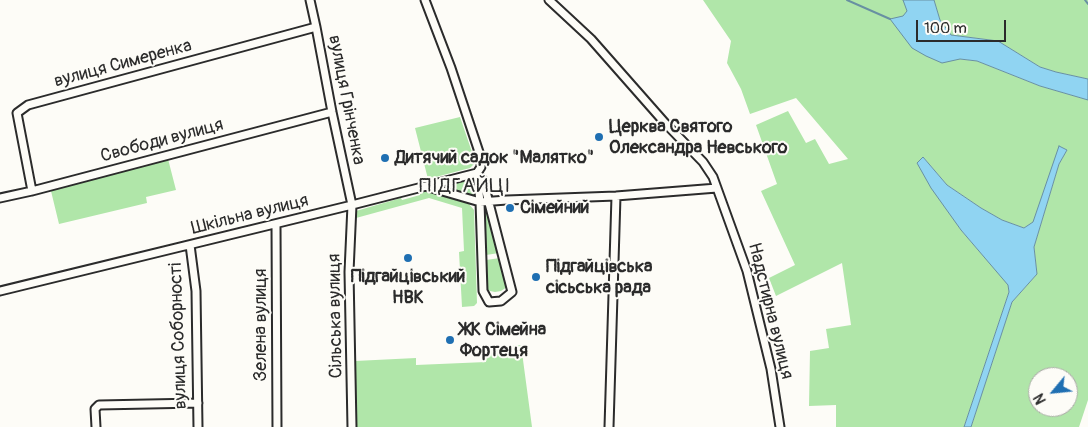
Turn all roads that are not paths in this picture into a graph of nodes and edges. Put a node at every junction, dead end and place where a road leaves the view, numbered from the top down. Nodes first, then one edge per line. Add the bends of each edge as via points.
1 (310, 0) edge
2 (425, 0) edge
3 (549, 0) edge
4 (316, 27) junction
5 (332, 112) junction
6 (477, 173) junction
7 (425, 186) junction
8 (717, 188) junction
9 (32, 191) junction
10 (616, 196) junction
11 (0, 198) edge
12 (489, 201) junction
13 (480, 202) junction
14 (352, 205) junction
15 (276, 224) junction
16 (190, 244) junction
17 (0, 291) edge
18 (198, 404) junction
19 (96, 427) edge
20 (198, 427) edge
21 (277, 427) edge
22 (352, 427) edge
23 (609, 427) edge
24 (780, 427) edge

1 - 4 street, вулиця Грінченка
2 - 6 street via 481,158
3 - 8 street, Надстирна вулиця via 592,39 703,162
4 - 5 street, вулиця Грінченка
4 - 9 street, вулиця Симеренка via 28,105 17,113
5 - 9 street, Свободи вулиця
5 - 14 street, вулиця Грінченка
6 - 7 street, Шкільна вулиця
6 - 12 street via 483,180
6 - 13 street
7 - 13 street
7 - 14 street, Шкільна вулиця
8 - 10 street
8 - 24 street, Надстирна вулиця via 747,271 771,369
9 - 11 street, Свободи вулиця
10 - 12 street
10 - 23 street
12 - 13 street
12 - 13 street via 512,292 501,301 489,302 483,291
14 - 15 street, Шкільна вулиця
14 - 22 street, Сільська вулиця via 349,272
15 - 16 street, Шкільна вулиця
15 - 21 street, Зелена вулиця
16 - 17 street, Шкільна вулиця
16 - 18 street, вулиця Соборності via 196,291
18 - 19 street via 99,405 95,409
18 - 20 street, вулиця Соборності

